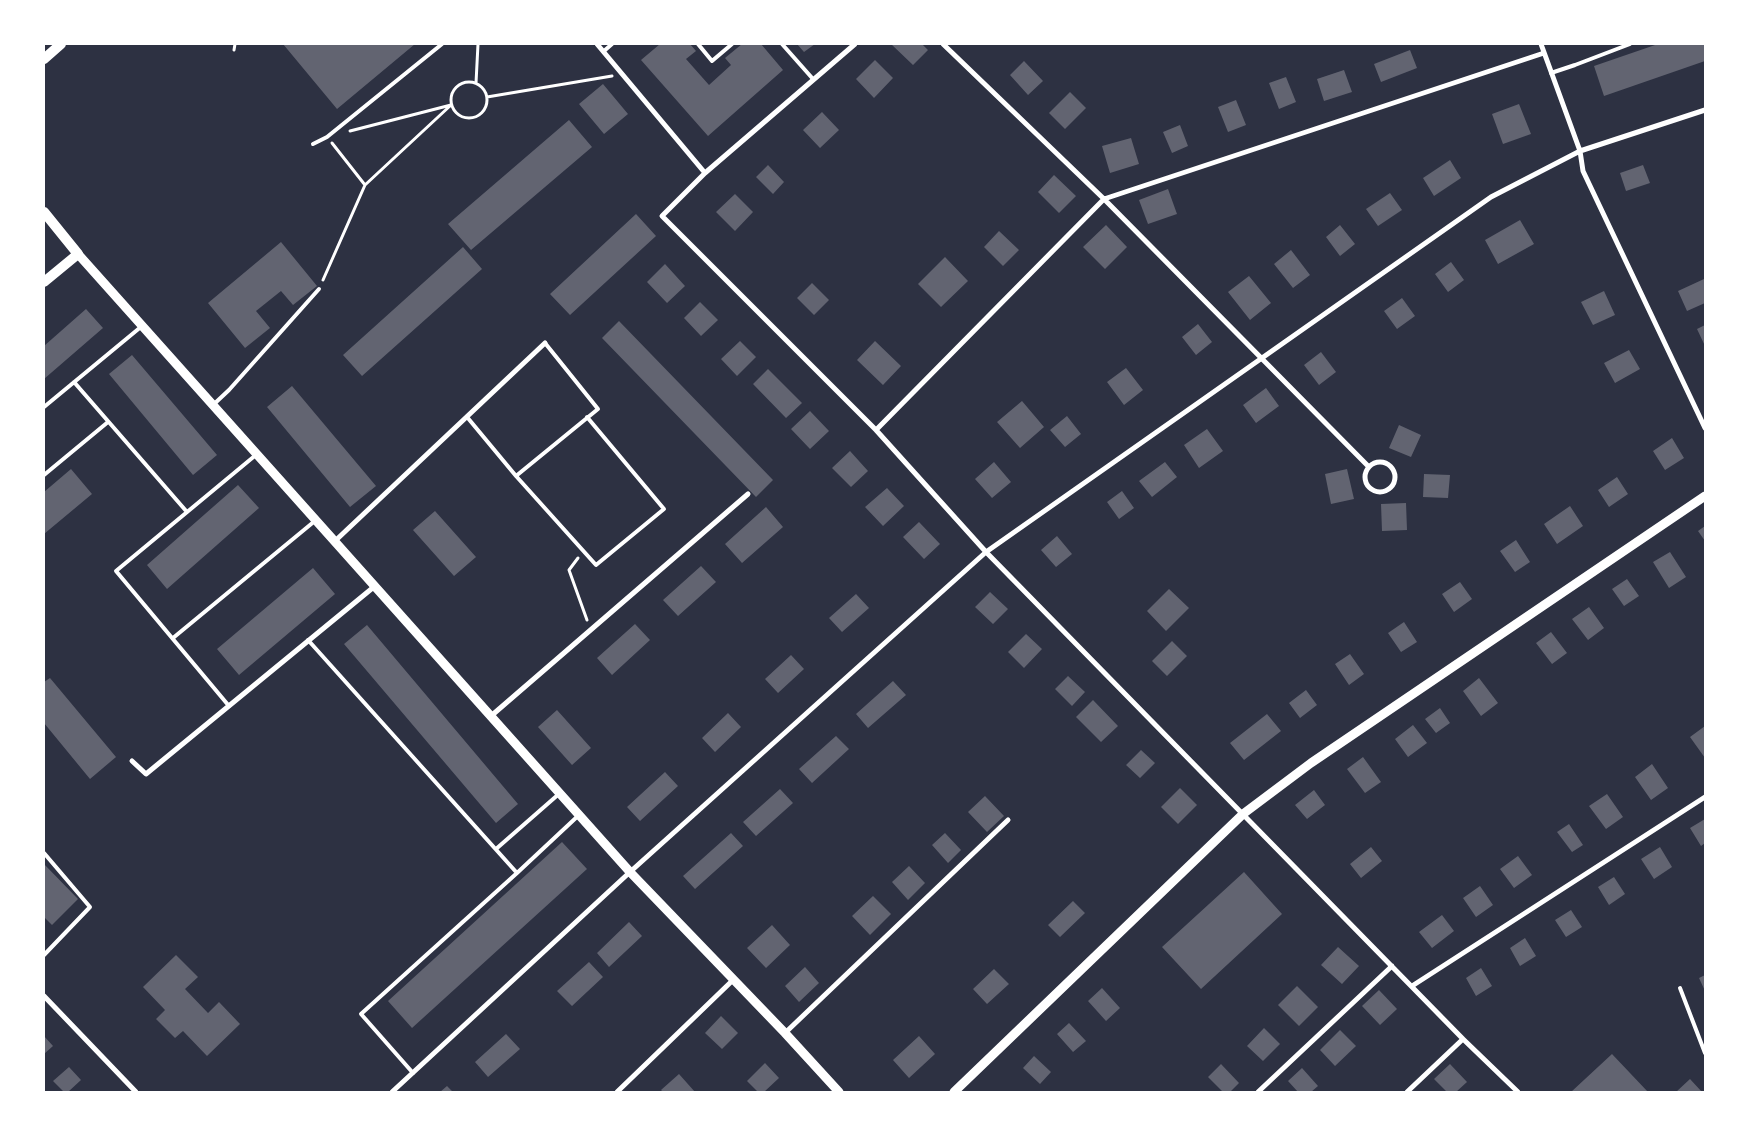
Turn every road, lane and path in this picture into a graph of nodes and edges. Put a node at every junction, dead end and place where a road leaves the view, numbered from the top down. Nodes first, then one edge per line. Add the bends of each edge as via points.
1 (62, 44) edge
2 (235, 44) edge
3 (442, 44) edge
4 (478, 44) edge
5 (597, 44) edge
6 (612, 44) edge
7 (698, 44) edge
8 (732, 44) edge
9 (782, 44) edge
10 (855, 44) edge
11 (943, 44) edge
12 (1540, 44) edge
13 (1630, 44) edge
14 (234, 50) dead end
15 (604, 51) junction
16 (1544, 53) junction
17 (44, 59) edge
18 (1551, 72) junction
19 (624, 74) junction
20 (813, 80) junction
21 (476, 83) junction
22 (487, 97) junction
23 (451, 105) junction
24 (1705, 110) edge
25 (327, 137) junction
26 (314, 144) dead end
27 (1580, 151) junction
28 (705, 172) junction
29 (364, 185) junction
30 (1104, 199) junction
31 (44, 212) edge
32 (78, 254) junction
33 (44, 282) edge
34 (319, 289) joint
35 (143, 326) junction
36 (544, 343) joint
37 (1261, 358) junction
38 (74, 382) junction
39 (213, 405) junction
40 (44, 407) edge
41 (467, 417) junction
42 (588, 417) junction
43 (108, 422) junction
44 (1705, 428) edge
45 (876, 430) junction
46 (256, 454) junction
47 (1369, 467) junction
48 (44, 475) edge
49 (516, 476) junction
50 (748, 494) dead end
51 (1705, 496) edge
52 (187, 512) junction
53 (316, 520) junction
54 (335, 542) junction
55 (583, 552) junction
56 (986, 552) junction
57 (375, 586) junction
58 (591, 630) junction
59 (173, 638) junction
60 (308, 640) junction
61 (229, 706) junction
62 (491, 716) junction
63 (132, 761) dead end
64 (560, 793) junction
65 (1705, 797) edge
66 (1243, 814) junction
67 (579, 815) junction
68 (1008, 820) dead end
69 (496, 850) junction
70 (44, 854) edge
71 (630, 872) junction
72 (517, 873) junction
73 (44, 955) edge
74 (1392, 966) junction
75 (733, 980) junction
76 (1412, 986) junction
77 (1680, 988) dead end
78 (44, 996) edge
79 (785, 1033) junction
80 (1463, 1039) junction
81 (1705, 1053) edge
82 (414, 1073) junction
83 (136, 1092) edge
84 (392, 1092) edge
85 (616, 1092) edge
86 (839, 1092) edge
87 (954, 1092) edge
88 (1258, 1092) edge
89 (1407, 1092) edge
90 (1518, 1092) edge

1 - 17 main road
2 - 14 path
3 - 25 lane
4 - 21 path
5 - 15 street
6 - 15 lane
7 - 8 lane via 712,60
9 - 20 lane
10 - 20 street
11 - 30 street
12 - 16 street
13 - 18 lane
15 - 19 street
16 - 18 street
16 - 30 street
18 - 27 street
19 - 22 path
19 - 28 street
20 - 28 street
21 - 22 path
21 - 23 path via 465,82 455,88
22 - 23 path via 485,109 476,118 464,118
23 - 25 path
23 - 29 path
24 - 27 street
25 - 26 lane
25 - 29 path
27 - 37 street via 1491,197
27 - 44 street via 1583,171
28 - 45 street via 662,216
29 - 34 path
30 - 37 street
30 - 45 street
31 - 32 main road
32 - 33 main road
32 - 35 street
34 - 39 lane
35 - 38 lane
35 - 39 street
36 - 41 street
36 - 42 lane via 598,409
37 - 47 street
37 - 56 street
38 - 40 lane
38 - 43 lane
39 - 46 street
41 - 49 lane
41 - 54 street
42 - 49 lane
42 - 55 lane via 664,509 596,565
43 - 48 lane
43 - 52 lane
45 - 56 street
46 - 52 lane
46 - 53 street
47 - 47 street via 1365,476 1370,488 1379,492 1392,487 1395,477 1392,468 1378,462
49 - 55 lane
50 - 58 street
51 - 66 street via 1311,763
52 - 59 lane via 116,571
53 - 54 street
53 - 59 lane
54 - 57 street
55 - 58 path via 569,570
56 - 66 street
56 - 71 street
57 - 60 street
57 - 62 street
58 - 62 street
59 - 61 lane
60 - 61 street
60 - 69 lane
61 - 63 street via 146,774
62 - 64 street
64 - 67 street
64 - 69 lane
65 - 76 street
66 - 74 street
66 - 87 street
67 - 71 street
67 - 72 lane
68 - 79 street
69 - 72 lane
70 - 73 lane via 90,907
71 - 75 street
71 - 82 street
72 - 82 lane via 361,1014
74 - 76 street
74 - 88 street
75 - 79 street
75 - 85 street
76 - 80 street
77 - 81 lane
78 - 83 street
79 - 86 street
80 - 89 street
80 - 90 street
82 - 84 street

